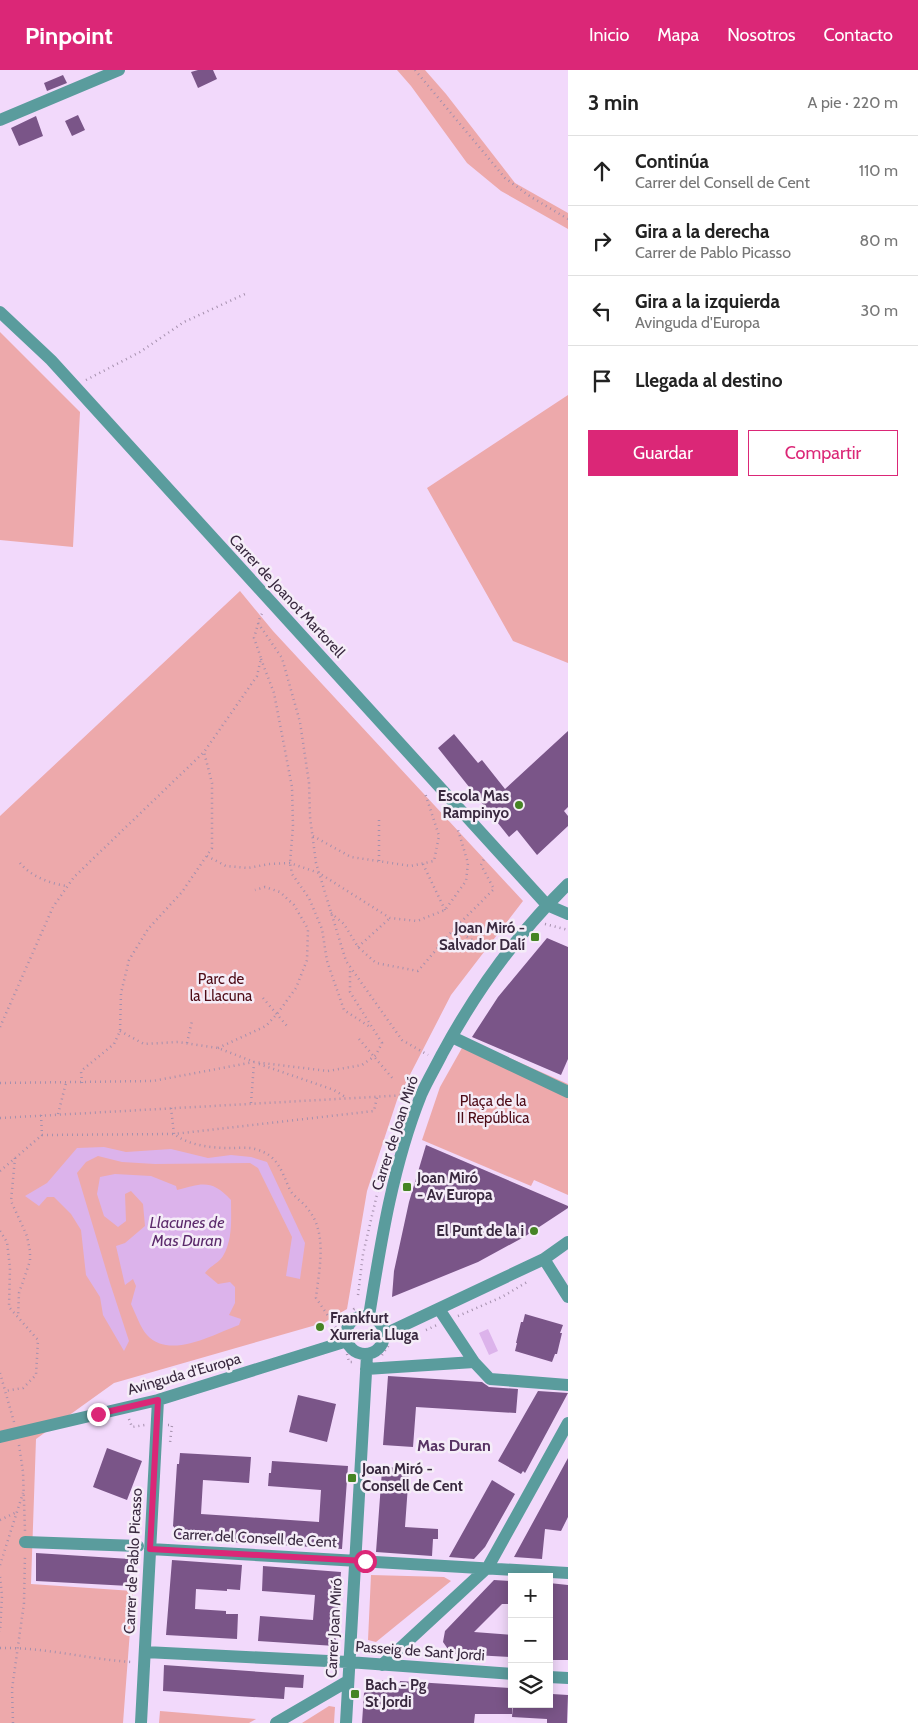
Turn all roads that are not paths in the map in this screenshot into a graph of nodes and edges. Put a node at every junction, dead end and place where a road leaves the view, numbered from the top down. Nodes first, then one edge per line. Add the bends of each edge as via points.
1 (119, 70) edge
2 (0, 120) edge
3 (0, 312) edge
4 (568, 884) edge
5 (547, 905) junction
6 (568, 914) edge
7 (452, 1037) junction
8 (568, 1092) edge
9 (568, 1242) edge
10 (544, 1259) junction
11 (568, 1297) edge
12 (439, 1308) junction
13 (369, 1313) junction
14 (388, 1332) junction
15 (342, 1338) junction
16 (366, 1362) junction
17 (474, 1362) junction
18 (568, 1385) edge
19 (158, 1400) junction
20 (568, 1423) edge
21 (0, 1437) edge
22 (25, 1542) road end
23 (144, 1548) junction
24 (354, 1560) junction
25 (488, 1567) junction
26 (568, 1573) edge
27 (145, 1652) junction
28 (348, 1662) junction
29 (382, 1665) junction
30 (508, 1674) edge
31 (553, 1677) edge
32 (568, 1678) edge
33 (348, 1681) junction
34 (141, 1723) edge
35 (276, 1723) edge
36 (346, 1723) edge

1 - 2 street
3 - 5 street, Carrer de Joanot Martorell via 75,387
4 - 5 street, Carrer de Joan Miró
5 - 6 street
5 - 7 street, Carrer de Joan Miró via 500,964
7 - 8 street
7 - 13 street, Carrer de Joan Miró via 422,1094 405,1143 384,1220
9 - 10 street
10 - 11 street
10 - 12 street
12 - 14 street
12 - 17 street
13 - 14 street
13 - 15 street via 350,1323
14 - 16 street via 381,1347
15 - 16 street
15 - 19 street, Avinguda d'Europa
16 - 17 street
16 - 24 street, Carrer Joan Miró
17 - 18 street via 490,1378
19 - 21 street, Avinguda d'Europa
19 - 23 street, Carrer de Pablo Picasso
20 - 25 street
22 - 23 street, Carrer del Consell de Cent
23 - 24 street, Carrer del Consell de Cent
23 - 27 street, Carrer de Pablo Picasso
24 - 25 street, Carrer del Consell de Cent
24 - 28 street, Carrer Joan Miró
25 - 26 street, Carrer del Consell de Cent
25 - 29 street
27 - 28 street, Passeig de Sant Jordi
27 - 34 street, Carrer de Pablo Picasso
28 - 29 street, Passeig de Sant Jordi
28 - 33 street, Carrer Joan Miró
29 - 30 street, Passeig de Sant Jordi
31 - 32 street
33 - 35 street
33 - 36 street, Carrer Joan Miró

